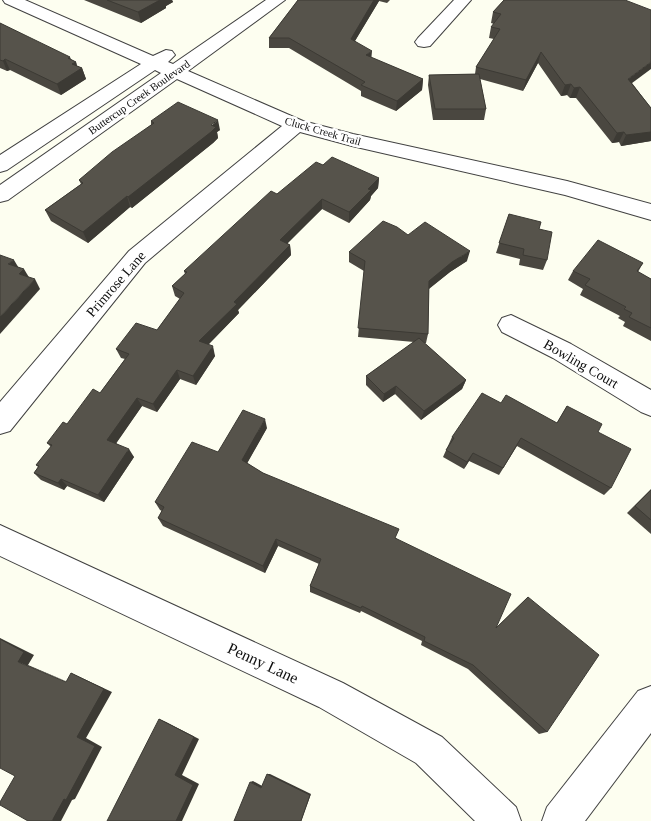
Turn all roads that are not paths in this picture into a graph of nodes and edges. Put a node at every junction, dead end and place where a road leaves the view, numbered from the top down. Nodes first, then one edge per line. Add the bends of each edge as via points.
1 (11, 0) edge
2 (277, 0) edge
3 (463, 0) edge
4 (424, 42) dead end
5 (182, 44) dead end
6 (154, 63) junction
7 (175, 72) junction
8 (296, 125) junction
9 (0, 165) edge
10 (0, 195) edge
11 (651, 212) edge
12 (511, 325) dead end
13 (651, 404) edge
14 (0, 422) edge
15 (0, 540) edge
16 (651, 704) edge
17 (502, 821) edge
18 (561, 821) edge

1 - 6 street, Cluck Creek Trail
2 - 7 street, Buttercup Creek Boulevard
3 - 4 street
5 - 6 street, Buttercup Creek Boulevard
6 - 7 street, Cluck Creek Trail
6 - 9 street, Buttercup Creek Boulevard
7 - 8 street, Cluck Creek Trail
7 - 10 street, Buttercup Creek Boulevard
8 - 11 street, Cluck Creek Trail via 566,188
8 - 14 street, Primrose Lane via 137,257
12 - 13 street, Bowling Court
15 - 17 street, Penny Lane via 331,695 421,745
16 - 18 street

